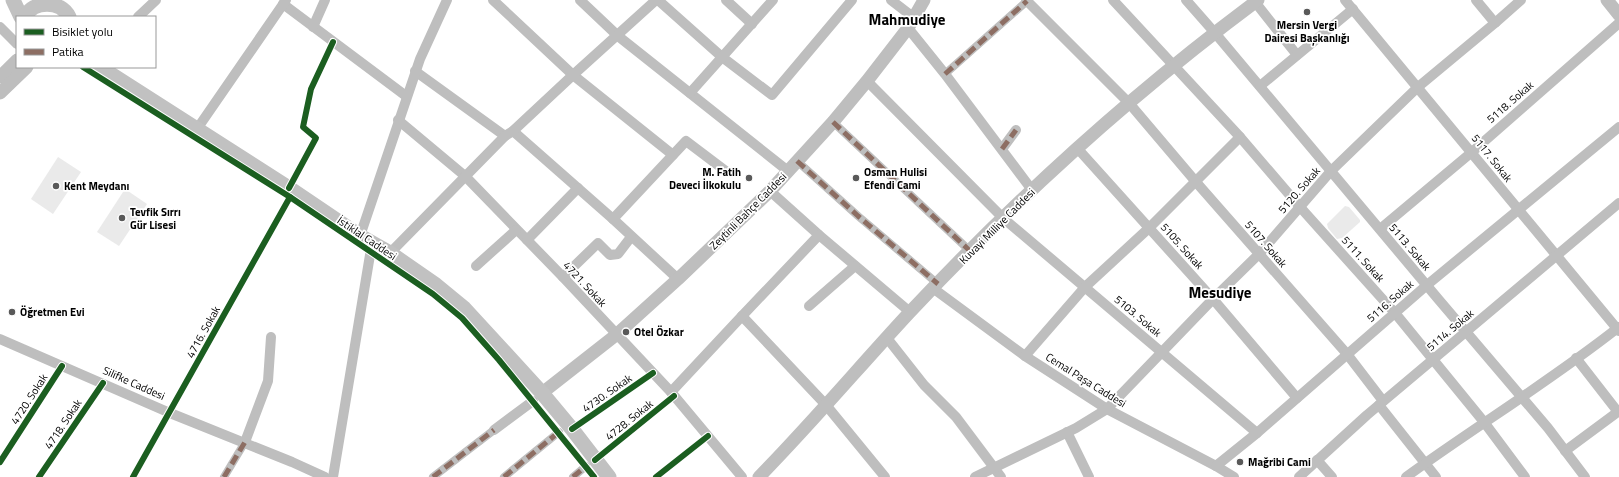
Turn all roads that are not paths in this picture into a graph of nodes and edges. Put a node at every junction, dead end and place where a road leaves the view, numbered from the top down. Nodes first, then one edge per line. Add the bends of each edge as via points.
1 (13, 0) edge
2 (156, 0) edge
3 (325, 0) edge
4 (447, 0) edge
5 (493, 0) edge
6 (580, 0) edge
7 (657, 0) edge
8 (726, 0) edge
9 (773, 0) edge
10 (852, 0) edge
11 (891, 0) edge
12 (924, 0) edge
13 (1027, 0) edge
14 (1113, 0) edge
15 (1186, 0) edge
16 (1345, 0) edge
17 (1476, 0) edge
18 (1521, 0) edge
19 (1607, 0) edge
20 (55, 1) edge
21 (1256, 1) edge
22 (284, 2) edge
23 (1353, 9) junction
24 (1619, 15) edge
25 (21, 16) edge
26 (26, 16) edge
27 (68, 16) edge
28 (139, 16) edge
29 (910, 22) junction
30 (1495, 23) junction
31 (1619, 23) edge
32 (752, 24) junction
33 (0, 27) edge
34 (313, 27) junction
35 (1215, 33) junction
36 (618, 36) junction
37 (16, 43) edge
38 (1297, 55) junction
39 (722, 57) junction
40 (16, 61) edge
41 (1173, 65) junction
42 (26, 68) edge
43 (102, 68) edge
44 (415, 71) junction
45 (945, 74) junction
46 (573, 75) junction
47 (0, 77) edge
48 (867, 81) junction
49 (1260, 86) junction
50 (1418, 87) junction
51 (0, 93) edge
52 (690, 93) junction
53 (406, 96) junction
54 (1129, 103) junction
55 (398, 120) junction
56 (833, 122) junction
57 (1619, 127) edge
58 (197, 129) junction
59 (1016, 130) dead end
60 (509, 134) junction
61 (1240, 137) junction
62 (1002, 149) junction
63 (1078, 149) junction
64 (1472, 152) junction
65 (673, 155) junction
66 (797, 161) junction
67 (788, 171) junction
68 (1331, 171) junction
69 (727, 172) dead end
70 (465, 176) junction
71 (1196, 182) junction
72 (578, 188) junction
73 (1032, 190) junction
74 (770, 191) junction
75 (1619, 203) edge
76 (1300, 208) junction
77 (1519, 210) junction
78 (1003, 218) junction
79 (613, 219) junction
80 (1149, 228) junction
81 (1380, 229) junction
82 (516, 230) junction
83 (819, 235) junction
84 (631, 237) junction
85 (366, 240) junction
86 (526, 240) junction
87 (970, 251) junction
88 (390, 253) junction
89 (1259, 254) junction
90 (1557, 255) junction
91 (476, 266) dead end
92 (855, 266) junction
93 (562, 277) junction
94 (678, 279) junction
95 (936, 286) junction
96 (1427, 286) junction
97 (1085, 287) junction
98 (1213, 299) junction
99 (810, 306) dead end
100 (910, 312) junction
101 (1395, 313) junction
102 (742, 316) junction
103 (1618, 329) edge
104 (1466, 332) junction
105 (616, 335) junction
106 (270, 337) dead end
107 (887, 338) junction
108 (0, 339) edge
109 (1162, 352) junction
110 (1347, 354) junction
111 (1026, 356) junction
112 (1576, 358) junction
113 (1433, 360) junction
114 (671, 392) junction
115 (538, 397) junction
116 (1522, 397) junction
117 (1297, 398) junction
118 (1381, 403) junction
119 (826, 405) junction
120 (1107, 409) junction
121 (1618, 411) edge
122 (1484, 422) junction
123 (494, 430) joint
124 (559, 432) dead end
125 (1067, 432) junction
126 (1257, 433) junction
127 (245, 442) junction
128 (1565, 451) junction
129 (1317, 460) junction
130 (1426, 462) junction
131 (586, 466) dead end
132 (1216, 466) junction
133 (995, 468) junction
134 (763, 476) edge
135 (1230, 476) edge
136 (224, 477) edge
137 (325, 477) edge
138 (333, 477) edge
139 (433, 477) edge
140 (504, 477) edge
141 (573, 477) edge
142 (609, 477) edge
143 (742, 477) edge
144 (885, 477) edge
145 (975, 477) edge
146 (1001, 477) edge
147 (1089, 477) edge
148 (1298, 477) edge
149 (1332, 477) edge
150 (1406, 477) edge
151 (1436, 477) edge
152 (1525, 477) edge
153 (1585, 477) edge

1 - 25 main road
2 - 28 street
3 - 34 street
4 - 44 street
5 - 46 street
6 - 36 street
7 - 36 street
7 - 39 street
8 - 32 street
9 - 32 street
10 - 39 street via 772,95
11 - 29 street
12 - 29 street, Zeytinli Bahçe Caddesi
13 - 45 street
13 - 54 street, 5107. Sokak
14 - 41 street, 5111. Sokak
15 - 35 street, 5113. Sokak
16 - 23 street, 5117. Sokak
17 - 30 street
18 - 30 street, 5120. Sokak
19 - 24 street
20 - 26 main road via 34,4
20 - 27 main road
21 - 35 street, Kuvayi Milliye Caddesi
21 - 38 street
22 - 34 street
22 - 58 street
23 - 38 street
23 - 50 street, 5117. Sokak
29 - 45 street
29 - 48 street, Zeytinli Bahçe Caddesi
30 - 50 street, 5120. Sokak
31 - 64 street, 5118. Sokak
32 - 39 street
33 - 37 street
34 - 53 street
35 - 41 street, Kuvayi Milliye Caddesi
35 - 49 street, 5113. Sokak
36 - 46 street
36 - 52 street
38 - 49 street
39 - 52 street
40 - 47 street
41 - 54 street, Kuvayi Milliye Caddesi
41 - 61 street, 5111. Sokak
42 - 51 street
43 - 58 main road, İstiklal Caddesi
44 - 53 street
44 - 60 street
45 - 62 street
46 - 60 street
46 - 65 street
48 - 56 street, Zeytinli Bahçe Caddesi
48 - 78 street, 5103. Sokak
49 - 68 street, 5113. Sokak
50 - 64 street, 5117. Sokak
50 - 68 street, 5120. Sokak
52 - 67 street
53 - 55 street
54 - 63 street, Kuvayi Milliye Caddesi
54 - 71 street, 5107. Sokak
55 - 70 street, 4721. Sokak
55 - 85 street
56 - 66 street, Zeytinli Bahçe Caddesi
56 - 87 street
57 - 77 street, 5116. Sokak
58 - 85 main road, İstiklal Caddesi
59 - 62 street
60 - 70 street
60 - 72 street
61 - 71 street
61 - 76 street, 5111. Sokak
62 - 73 street
63 - 73 street, Kuvayi Milliye Caddesi
63 - 80 street, 5105. Sokak
64 - 77 street, 5117. Sokak
64 - 81 street, 5118. Sokak
65 - 69 street via 686,141
65 - 79 street
66 - 67 street, Zeytinli Bahçe Caddesi
66 - 95 street
67 - 74 street, Zeytinli Bahçe Caddesi
68 - 76 street, 5120. Sokak
68 - 81 street, 5113. Sokak
70 - 82 street, 4721. Sokak
70 - 88 street
71 - 80 street
71 - 89 street, 5107. Sokak
72 - 79 street
72 - 86 street
73 - 78 street, Kuvayi Milliye Caddesi
74 - 83 street
74 - 94 street, Zeytinli Bahçe Caddesi
75 - 90 street, 5114. Sokak
76 - 89 street, 5120. Sokak
76 - 101 street, 5111. Sokak
77 - 90 street, 5117. Sokak
77 - 96 street, 5116. Sokak
78 - 87 street, Kuvayi Milliye Caddesi
78 - 97 street, 5103. Sokak
79 - 84 street
80 - 97 street
80 - 98 street, 5105. Sokak
81 - 96 street, 5113. Sokak
82 - 86 street, 4721. Sokak
82 - 91 street
83 - 92 street
83 - 102 street
84 - 93 street via 618,254 610,255 598,243
84 - 94 street
85 - 88 main road, İstiklal Caddesi
85 - 138 street
86 - 93 street, 4721. Sokak
87 - 95 street, Kuvayi Milliye Caddesi
88 - 115 main road, İstiklal Caddesi via 464,308
89 - 98 street, 5120. Sokak
89 - 110 street, 5107. Sokak
90 - 103 street, 5117. Sokak
90 - 104 street, 5114. Sokak
92 - 99 street
92 - 100 street
93 - 105 street, 4721. Sokak
94 - 105 street, Zeytinli Bahçe Caddesi
95 - 100 street, Kuvayi Milliye Caddesi
95 - 111 street, Cemal Paşa Caddesi
96 - 101 street, 5116. Sokak
96 - 104 street, 5113. Sokak
97 - 109 street, 5103. Sokak
97 - 111 street
98 - 109 street, 5120. Sokak
98 - 117 street, 5105. Sokak
100 - 107 street, Kuvayi Milliye Caddesi
101 - 110 street, 5116. Sokak
101 - 113 street, 5111. Sokak
102 - 114 street
102 - 119 street
103 - 112 street
104 - 113 street, 5114. Sokak
104 - 116 street, 5113. Sokak
105 - 114 street, 4721. Sokak
105 - 115 street, Zeytinli Bahçe Caddesi
106 - 127 street via 268,381
107 - 119 street, Kuvayi Milliye Caddesi
107 - 133 street via 924,385 956,417
108 - 127 street, Silifke Caddesi via 170,413
109 - 120 street, 5120. Sokak
109 - 126 street, 5103. Sokak
110 - 117 street, 5116. Sokak
110 - 118 street, 5107. Sokak
111 - 120 street, Cemal Paşa Caddesi
112 - 116 street
112 - 121 street
113 - 118 street, 5114. Sokak
113 - 122 street, 5111. Sokak
114 - 143 street, 4721. Sokak
115 - 123 street
115 - 142 main road, İstiklal Caddesi via 572,429
116 - 122 street
116 - 128 street, 5113. Sokak
117 - 126 street, 5116. Sokak
118 - 129 street, 5114. Sokak
118 - 130 street, 5107. Sokak
119 - 134 street, Kuvayi Milliye Caddesi
119 - 144 street
120 - 125 street, 5120. Sokak
120 - 132 street, Cemal Paşa Caddesi
121 - 128 street
122 - 130 street
122 - 152 street, 5111. Sokak
123 - 139 street
124 - 140 street
125 - 133 street, 5120. Sokak
125 - 147 street
126 - 132 street, 5116. Sokak
127 - 136 street
127 - 137 street, Silifke Caddesi
128 - 153 street, 5113. Sokak
129 - 148 street, 5114. Sokak
129 - 149 street
130 - 150 street
130 - 151 street, 5107. Sokak
131 - 141 street
132 - 135 street, Cemal Paşa Caddesi
133 - 145 street, 5120. Sokak
133 - 146 street

